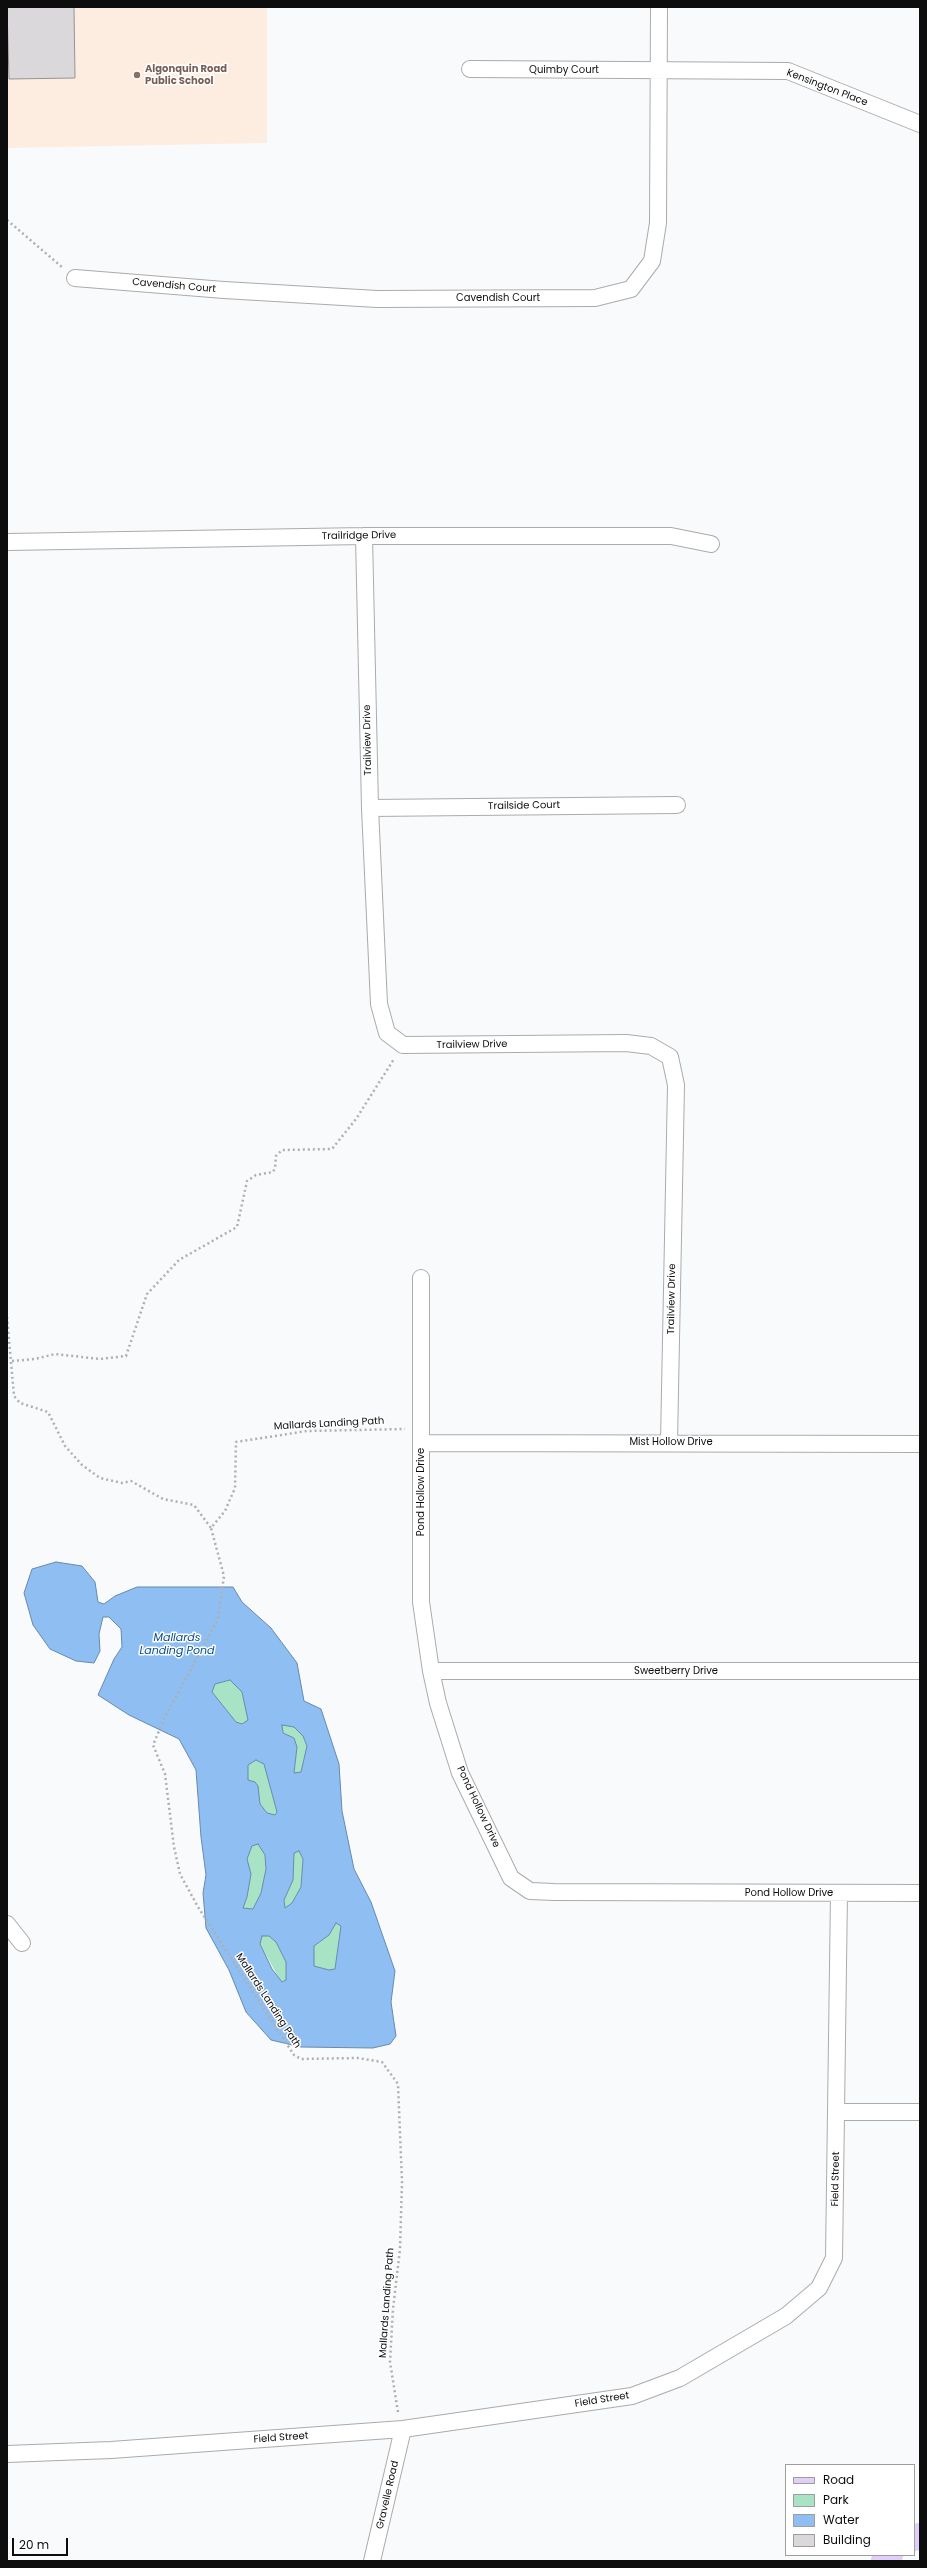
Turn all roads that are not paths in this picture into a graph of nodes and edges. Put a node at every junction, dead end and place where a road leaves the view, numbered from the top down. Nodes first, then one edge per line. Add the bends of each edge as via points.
1 (659, 7) edge
2 (470, 69) dead end
3 (658, 70) junction
4 (920, 124) edge
5 (75, 278) road end
6 (364, 536) junction
7 (7, 542) edge
8 (711, 544) dead end
9 (677, 805) dead end
10 (370, 808) junction
11 (421, 1278) dead end
12 (421, 1436) junction
13 (669, 1442) junction
14 (920, 1444) edge
15 (920, 1670) edge
16 (431, 1671) junction
17 (839, 1893) junction
18 (920, 1893) edge
19 (7, 1924) edge
20 (22, 1943) dead end
21 (838, 2112) junction
22 (920, 2112) edge
23 (403, 2429) junction
24 (7, 2454) edge
25 (372, 2561) edge

1 - 3 street, Cavendish Court
2 - 3 street, Quimby Court
3 - 4 street, Kensington Place via 788,71
3 - 5 street, Cavendish Court via 658,223 652,262 631,289 595,298 377,298 224,290
6 - 7 street, Trailridge Drive
6 - 8 street, Trailridge Drive via 671,536
6 - 10 street, Trailview Drive
9 - 10 street, Trailside Court
10 - 13 street, Trailview Drive via 379,1004 387,1033 403,1045 626,1043 651,1046 670,1057 676,1085
11 - 12 street, Pond Hollow Drive
12 - 13 street, Mist Hollow Drive
12 - 16 street, Pond Hollow Drive via 421,1602
13 - 14 street, Mist Hollow Drive
15 - 16 street, Sweetberry Drive
16 - 17 street, Pond Hollow Drive via 438,1703 460,1773 511,1878 530,1890
17 - 18 street, Pond Hollow Drive
17 - 21 street, Field Street
19 - 20 street
21 - 22 street
21 - 23 street, Field Street via 834,2258 819,2288 786,2316 680,2378 632,2396
23 - 24 street, Field Street via 111,2450
23 - 25 street, Gravelle Road

